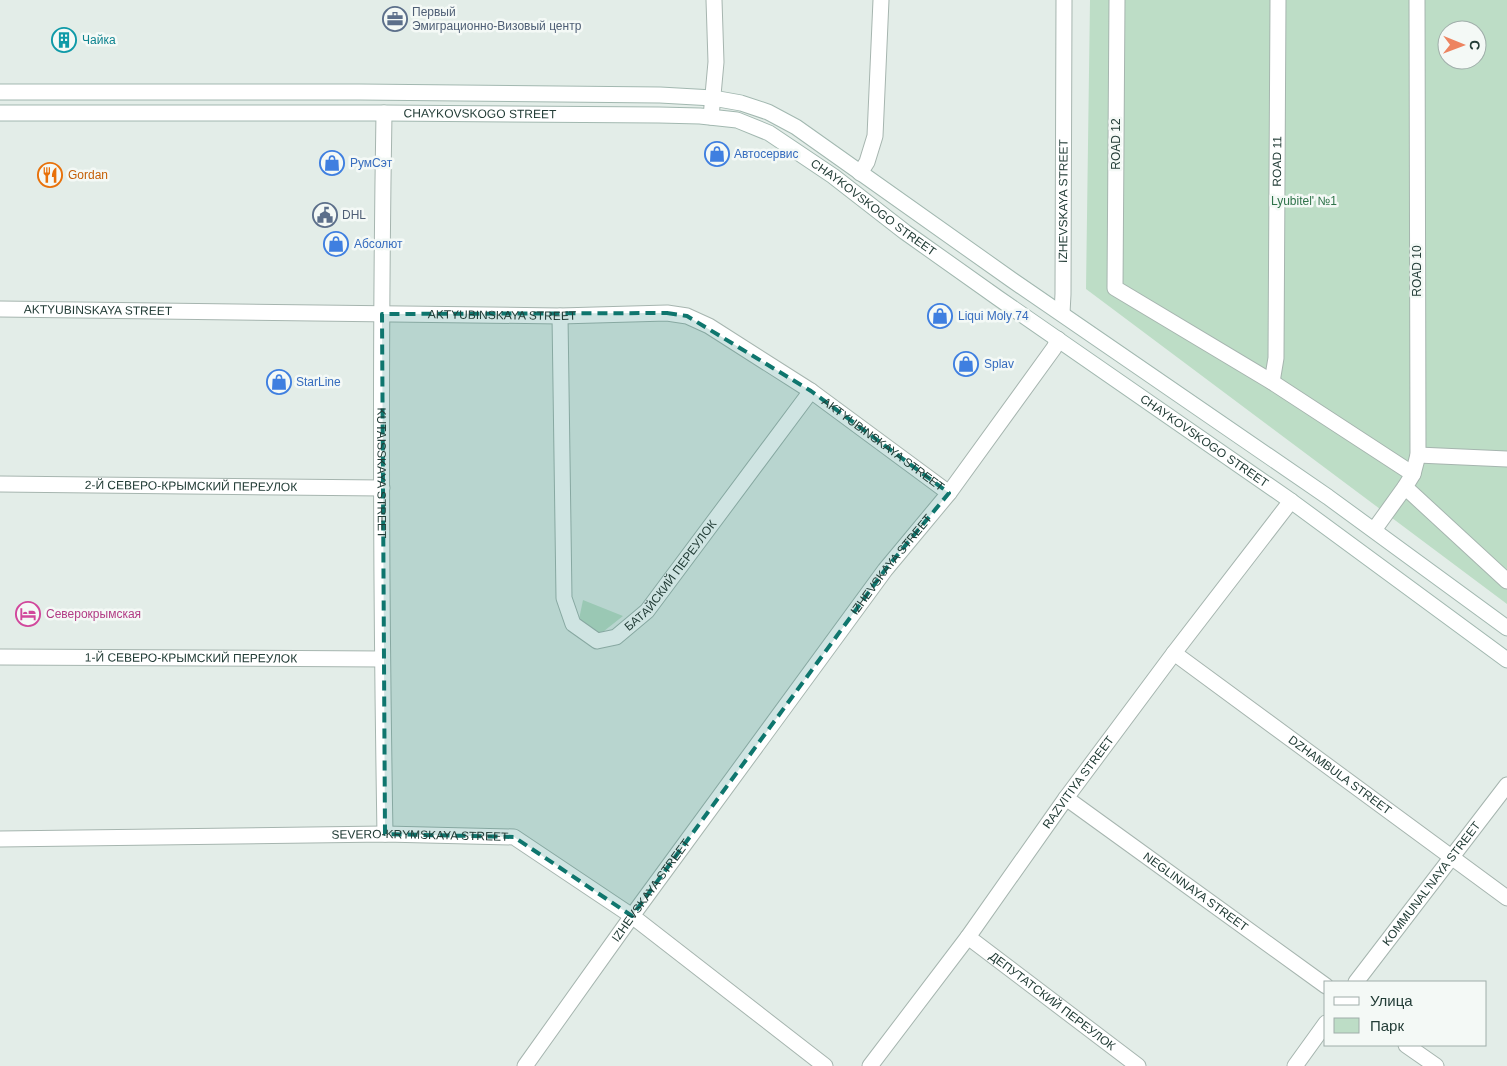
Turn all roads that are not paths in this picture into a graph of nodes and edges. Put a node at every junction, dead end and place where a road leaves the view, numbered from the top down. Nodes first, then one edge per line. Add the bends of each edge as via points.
1 (714, 0) edge
2 (881, 0) edge
3 (1064, 0) edge
4 (1117, 0) edge
5 (1278, 0) edge
6 (1417, 0) edge
7 (0, 92) edge
8 (713, 98) junction
9 (0, 113) edge
10 (384, 113) junction
11 (711, 117) junction
12 (860, 173) junction
13 (0, 309) edge
14 (1062, 313) junction
15 (382, 314) junction
16 (560, 316) junction
17 (1058, 339) junction
18 (1272, 382) junction
19 (811, 392) junction
20 (1418, 455) junction
21 (1507, 459) edge
22 (1409, 480) junction
23 (0, 484) edge
24 (382, 488) junction
25 (949, 493) junction
26 (1291, 501) junction
27 (1374, 530) junction
28 (1507, 581) edge
29 (1507, 628) edge
30 (1174, 653) junction
31 (0, 656) edge
32 (382, 659) junction
33 (1507, 660) edge
34 (1507, 785) edge
35 (1066, 798) junction
36 (385, 834) junction
37 (0, 839) edge
38 (1451, 858) junction
39 (1507, 898) edge
40 (632, 916) junction
41 (968, 937) junction
42 (1357, 981) edge
43 (1324, 985) edge
44 (1324, 1027) edge
45 (1407, 1046) edge
46 (525, 1066) edge
47 (825, 1066) edge
48 (870, 1066) edge
49 (1138, 1066) edge
50 (1295, 1066) edge
51 (1436, 1066) edge

1 - 8 street via 716,62
2 - 12 street via 875,136
3 - 14 street, IZHEVSKAYA STREET
4 - 18 street, ROAD 12 via 1115,288
5 - 18 street, ROAD 11 via 1276,358
6 - 20 street, ROAD 10
7 - 8 street, CHAYKOVSKOGO STREET via 380,92
8 - 11 street
8 - 12 street, CHAYKOVSKOGO STREET via 768,112 796,127
9 - 10 street, CHAYKOVSKOGO STREET
10 - 11 street, CHAYKOVSKOGO STREET
10 - 15 street, KUTAISSKAYA STREET
11 - 17 street, CHAYKOVSKOGO STREET via 737,120 769,133
12 - 14 street, CHAYKOVSKOGO STREET
13 - 15 street, AKTYUBINSKAYA STREET
14 - 17 street, IZHEVSKAYA STREET
14 - 27 street, CHAYKOVSKOGO STREET
15 - 16 street, AKTYUBINSKAYA STREET
15 - 24 street, KUTAISSKAYA STREET
16 - 19 street, AKTYUBINSKAYA STREET via 667,313 687,316 709,326
16 - 19 street, БАТАЙСКИЙ ПЕРЕУЛОК via 564,598 573,624 597,641 616,636 647,611
17 - 25 street, IZHEVSKAYA STREET
17 - 26 street, CHAYKOVSKOGO STREET
18 - 22 street
19 - 25 street, AKTYUBINSKAYA STREET
20 - 21 street
20 - 22 street, ROAD 10
22 - 27 street, ROAD 10
22 - 28 street
23 - 24 street, 2-Й СЕВЕРО-КРЫМСКИЙ ПЕРЕУЛОК
24 - 32 street, KUTAISSKAYA STREET
25 - 40 street, IZHEVSKAYA STREET via 885,570
26 - 30 street, RAZVITIYA STREET
26 - 33 street, CHAYKOVSKOGO STREET
27 - 29 street, CHAYKOVSKOGO STREET
30 - 35 street, RAZVITIYA STREET
30 - 38 street, DZHAMBULA STREET
31 - 32 street, 1-Й СЕВЕРО-КРЫМСКИЙ ПЕРЕУЛОК
32 - 36 street, KUTAISSKAYA STREET
34 - 38 street, KOMMUNAL'NAYA STREET
35 - 41 street, RAZVITIYA STREET
35 - 43 street, NEGLINNAYA STREET
36 - 37 street, SEVERO-KRYMSKAYA STREET
36 - 40 street, SEVERO-KRYMSKAYA STREET via 514,837
38 - 39 street, DZHAMBULA STREET
38 - 42 street, KOMMUNAL'NAYA STREET
40 - 46 street, IZHEVSKAYA STREET
40 - 47 street, SEVERO-KRYMSKAYA STREET
41 - 48 street, RAZVITIYA STREET
41 - 49 street, ДЕПУТАТСКИЙ ПЕРЕУЛОК
44 - 50 street
45 - 51 street

